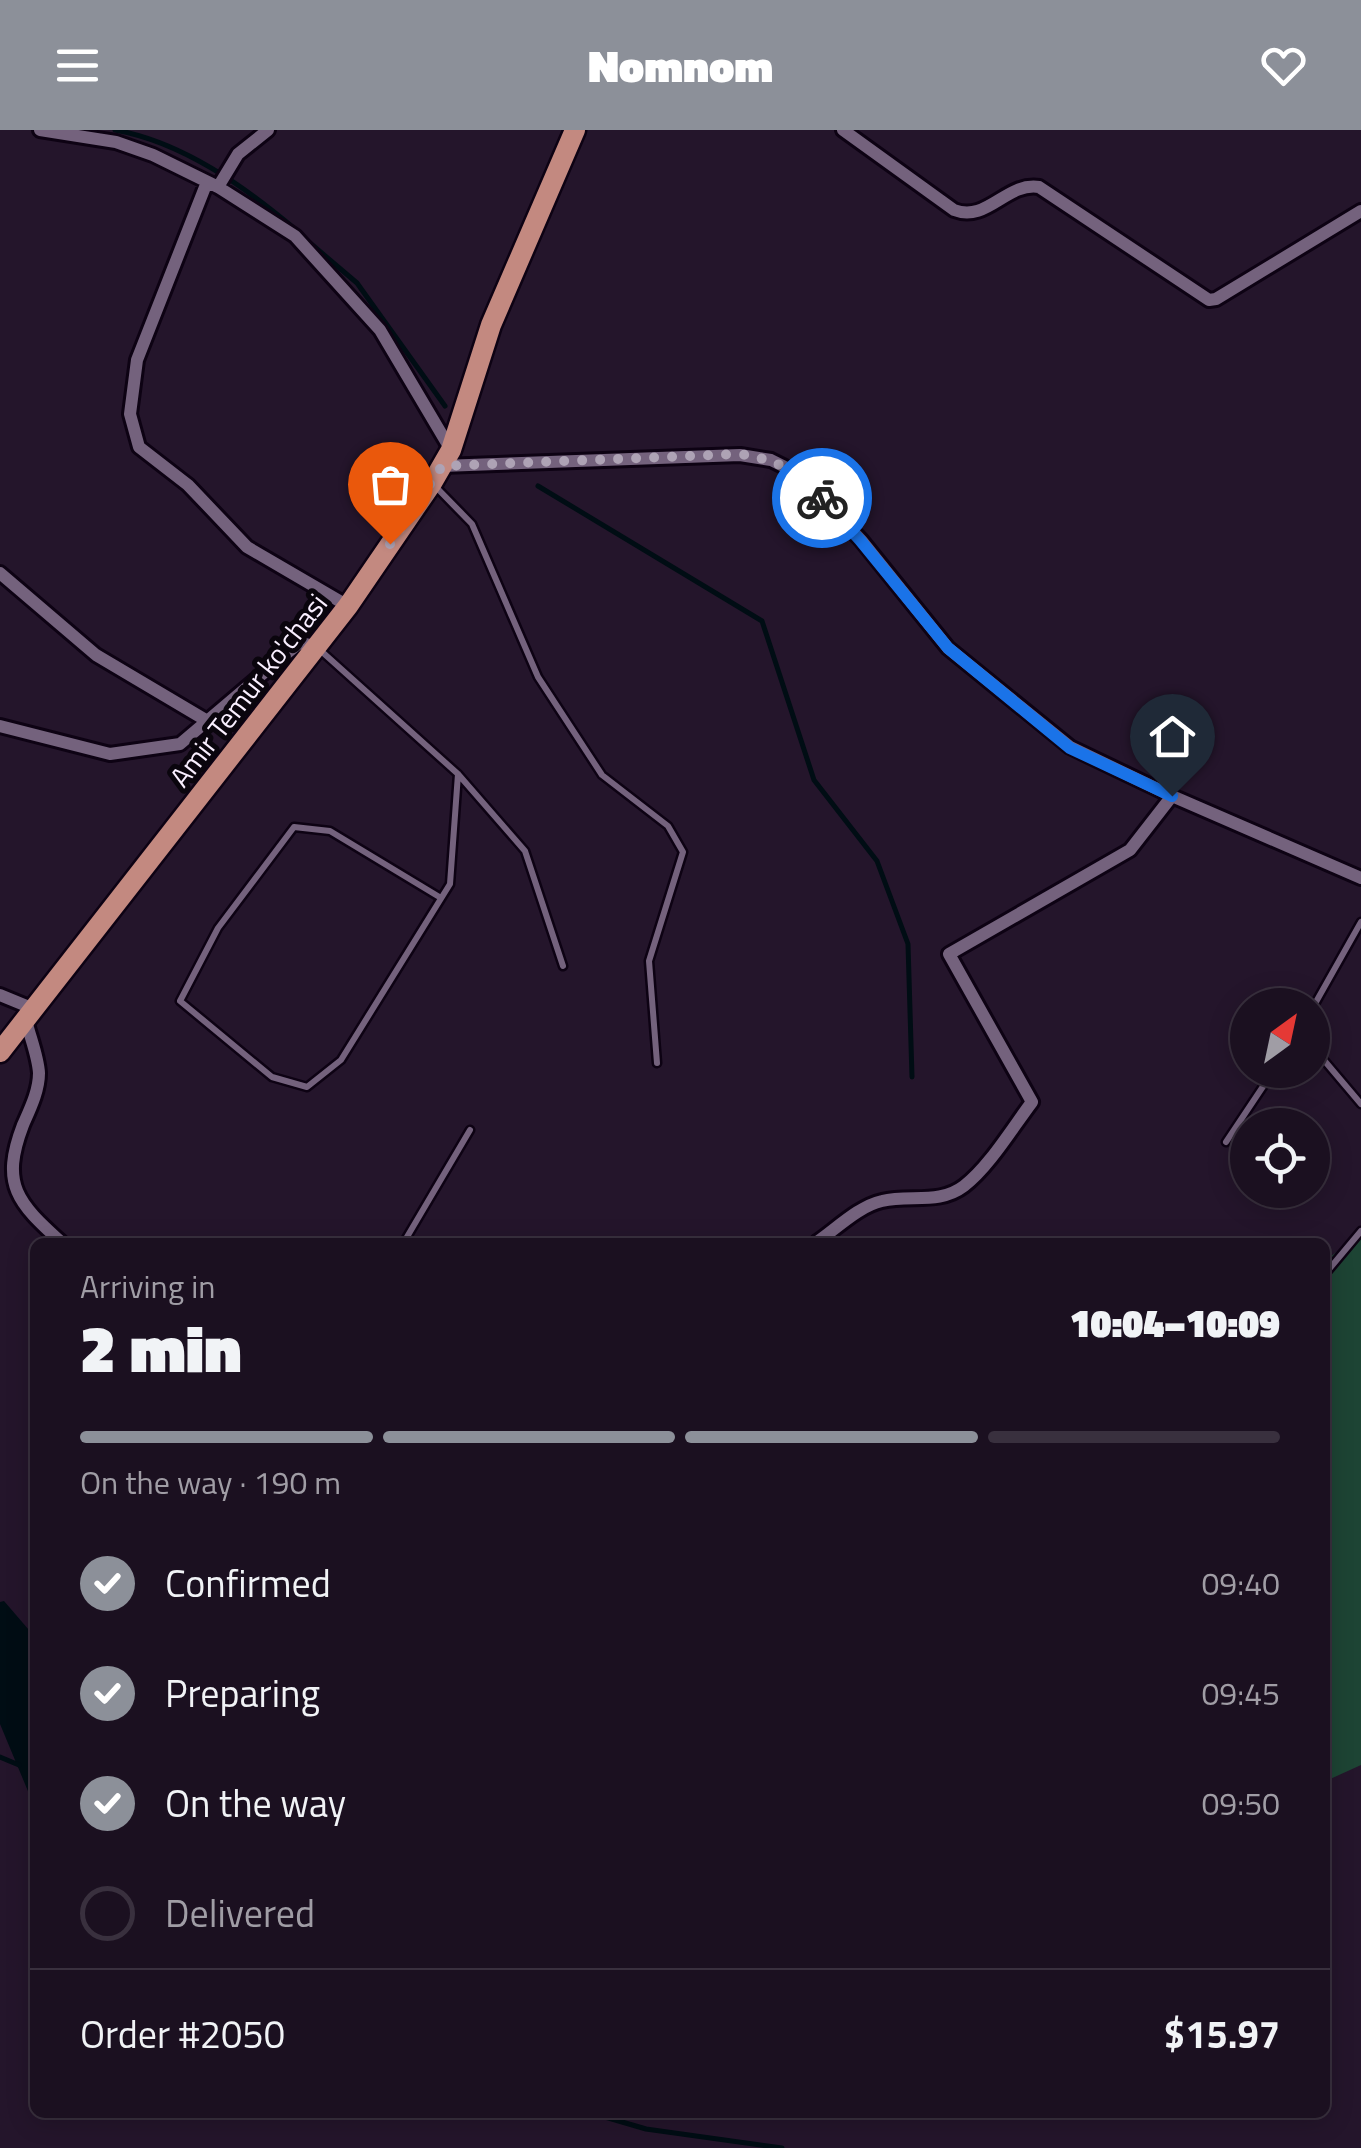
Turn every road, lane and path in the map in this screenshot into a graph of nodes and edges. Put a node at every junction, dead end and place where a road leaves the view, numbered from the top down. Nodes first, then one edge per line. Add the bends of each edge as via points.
1 (40, 130) edge
2 (268, 130) edge
3 (575, 130) edge
4 (843, 130) edge
5 (93, 134) edge
6 (218, 180) junction
7 (1361, 211) edge
8 (442, 466) junction
9 (0, 573) edge
10 (348, 606) junction
11 (316, 646) junction
12 (209, 722) junction
13 (0, 726) edge
14 (458, 774) junction
15 (1172, 796) junction
16 (1361, 878) edge
17 (441, 898) junction
18 (1361, 922) edge
19 (563, 966) dead end
20 (1324, 988) edge
21 (0, 995) edge
22 (18, 1029) edge
23 (657, 1064) dead end
24 (1330, 1067) edge
25 (1262, 1088) edge
26 (1361, 1104) edge
27 (470, 1130) dead end
28 (1226, 1142) dead end
29 (1361, 1231) edge
30 (57, 1238) edge
31 (406, 1238) edge
32 (823, 1238) edge
33 (1330, 1268) edge

1 - 5 street
2 - 6 street
3 - 8 main road, Amir Temur ko'chasi via 491,324
4 - 7 street via 965,214 1020,188 1039,187 1209,300
5 - 6 street
6 - 8 street via 295,236 380,330
6 - 10 street via 137,360 133,432 143,452 188,485 233,536
8 - 10 main road, Amir Temur ko'chasi
8 - 15 street via 740,454 771,460 799,474 948,648 1070,748
8 - 23 lane via 538,676 602,775 668,826 683,852 649,961
9 - 12 street via 96,655
10 - 11 main road, Amir Temur ko'chasi
11 - 12 street via 299,643
11 - 14 lane
11 - 22 main road, Amir Temur ko'chasi
12 - 13 street via 180,744 110,754
14 - 17 lane via 450,884
14 - 19 lane via 525,851
15 - 16 street
15 - 32 street via 1130,850 948,954 1032,1102 994,1152 950,1194 878,1202
17 - 17 lane via 330,831 294,828 218,928 180,1002 272,1077 306,1087 342,1060
18 - 20 lane
21 - 22 street
22 - 30 street via 38,1073 12,1147 10,1182 25,1209
24 - 26 lane
25 - 28 lane
27 - 31 lane
29 - 33 lane

